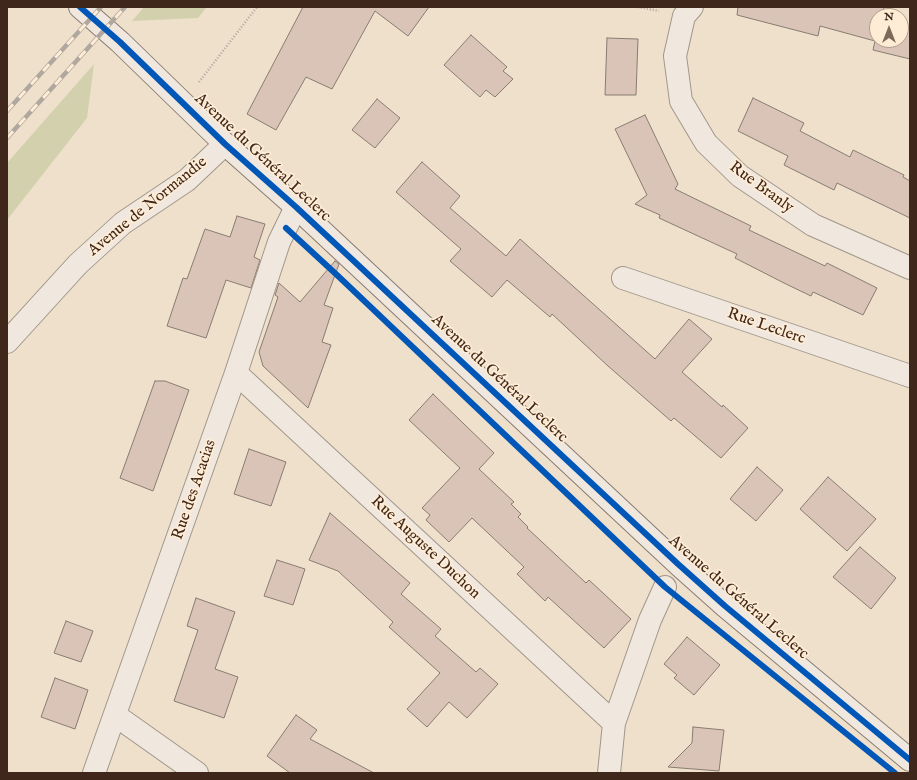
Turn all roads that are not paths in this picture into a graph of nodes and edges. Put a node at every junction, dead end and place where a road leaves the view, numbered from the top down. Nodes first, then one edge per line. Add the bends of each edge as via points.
1 (80, 7) edge
2 (692, 7) edge
3 (225, 144) junction
4 (296, 207) junction
5 (910, 268) edge
6 (623, 278) dead end
7 (7, 342) edge
8 (236, 373) junction
9 (910, 376) edge
10 (665, 587) dead end
11 (115, 716) junction
12 (614, 723) junction
13 (910, 760) edge
14 (94, 773) edge
15 (197, 773) edge
16 (609, 773) edge

1 - 3 street, Avenue du Général Leclerc via 120,42
2 - 5 street, Rue Branly via 684,16 675,56 682,101 706,143 740,176 813,225
3 - 4 street, Avenue du Général Leclerc
3 - 7 street, Avenue de Normandie via 187,180 124,223 78,264
4 - 8 street, Rue des Acacias via 279,242
4 - 13 street, Avenue du Général Leclerc via 678,564
6 - 9 street, Rue Leclerc
8 - 11 street, Rue des Acacias
8 - 12 street, Rue Auguste Duchon
10 - 12 street via 650,620
11 - 14 street, Rue des Acacias
11 - 15 street
12 - 16 street

